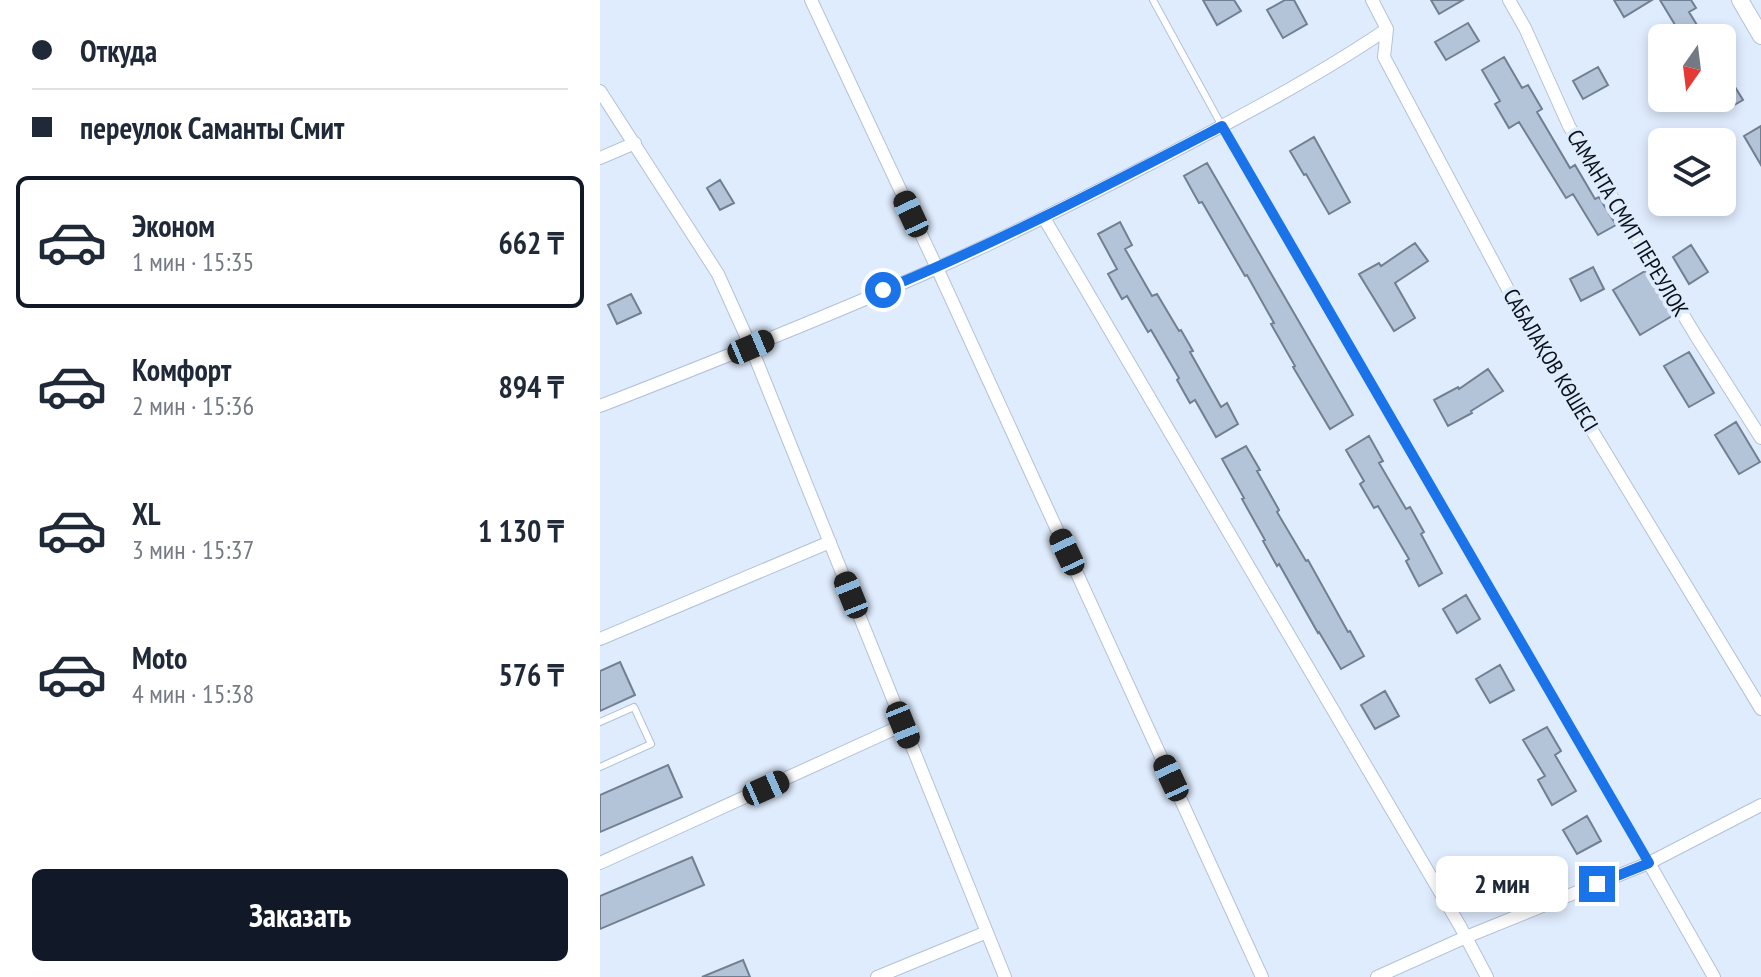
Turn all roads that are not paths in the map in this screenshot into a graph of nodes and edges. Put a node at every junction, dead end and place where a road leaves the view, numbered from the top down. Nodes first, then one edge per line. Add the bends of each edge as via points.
1 (811, 0) edge
2 (1153, 0) edge
3 (1372, 0) edge
4 (1509, 0) edge
5 (1740, 0) edge
6 (1387, 29) junction
7 (1761, 36) edge
8 (600, 91) edge
9 (1222, 126) junction
10 (635, 143) junction
11 (600, 158) edge
12 (1044, 218) junction
13 (937, 268) junction
14 (751, 347) junction
15 (600, 406) edge
16 (1761, 438) edge
17 (830, 542) junction
18 (600, 639) edge
19 (1761, 709) edge
20 (600, 722) edge
21 (903, 725) junction
22 (600, 767) edge
23 (1761, 805) edge
24 (600, 863) edge
25 (1649, 863) junction
26 (987, 932) junction
27 (1466, 937) junction
28 (877, 977) edge
29 (1005, 977) edge
30 (1262, 977) edge
31 (1377, 977) edge
32 (1487, 977) edge
33 (1714, 977) edge

1 - 13 street
2 - 9 lane
3 - 6 street, САБАЛАҚОВ КӨШЕСІ
4 - 16 street, САМАНТА СМИТ ПЕРЕУЛОК via 1569,126
5 - 7 main road
6 - 9 street
6 - 19 street, САБАЛАҚОВ КӨШЕСІ via 1384,57 1519,310
8 - 10 street
9 - 12 street
9 - 25 lane
10 - 11 street
10 - 14 street via 718,274
12 - 13 street
12 - 27 street
13 - 14 street
13 - 30 street
14 - 15 street
14 - 17 street
17 - 18 street
17 - 21 street
20 - 22 lane via 634,707 651,744
21 - 24 street
21 - 26 street
23 - 25 street
25 - 27 street
25 - 33 street
26 - 28 street
26 - 29 street
27 - 31 street
27 - 32 street

